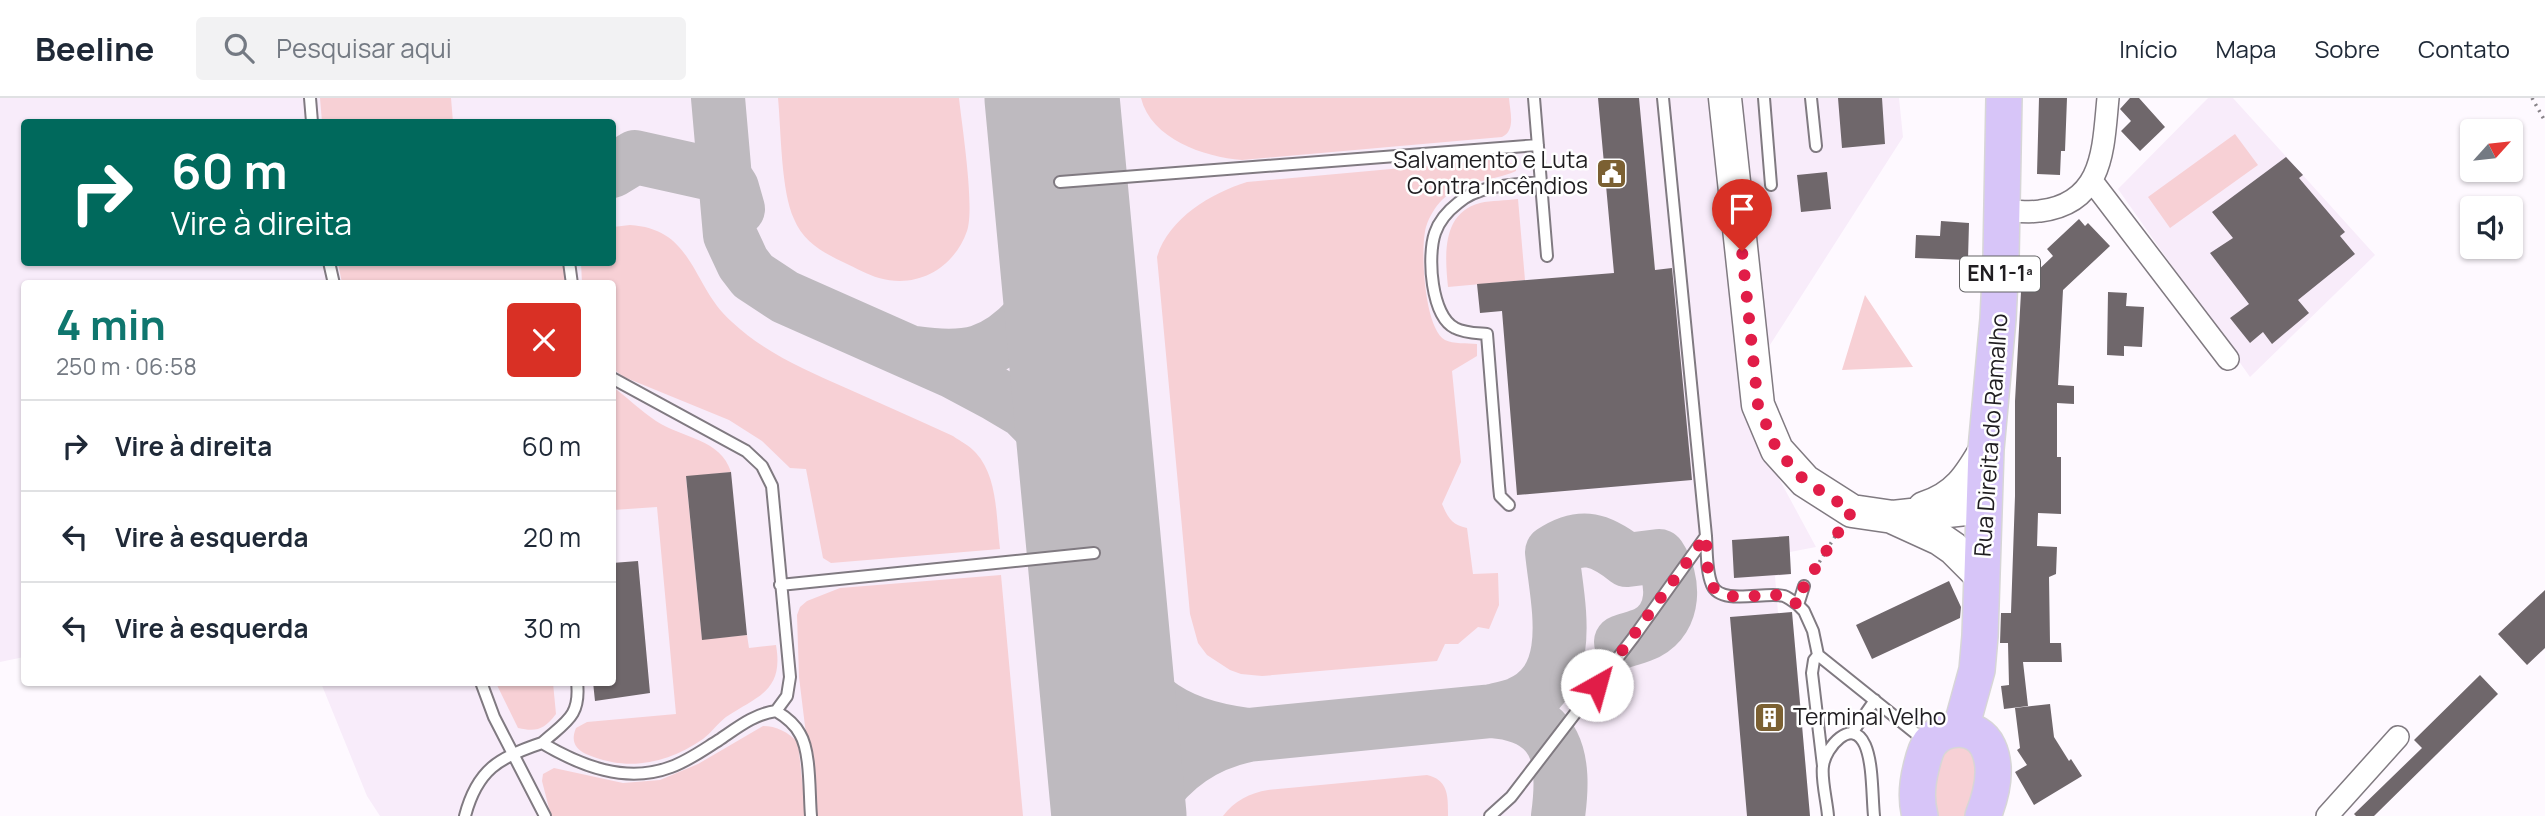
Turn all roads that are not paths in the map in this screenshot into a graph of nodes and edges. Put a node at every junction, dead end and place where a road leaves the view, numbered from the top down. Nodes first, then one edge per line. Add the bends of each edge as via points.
1 (310, 98) edge
2 (1534, 98) edge
3 (1663, 98) edge
4 (1725, 98) edge
5 (1764, 98) edge
6 (1811, 98) edge
7 (2004, 98) edge
8 (2108, 98) edge
9 (312, 119) edge
10 (1538, 145) junction
11 (1816, 146) dead end
12 (1541, 181) junction
13 (2092, 181) junction
14 (1060, 182) dead end
15 (1771, 185) dead end
16 (2001, 210) junction
17 (1547, 256) dead end
18 (2228, 359) dead end
19 (616, 380) edge
20 (1986, 449) junction
21 (1509, 505) dead end
22 (1984, 507) junction
23 (1893, 517) junction
24 (1706, 536) junction
25 (1094, 553) dead end
26 (1982, 577) junction
27 (780, 586) junction
28 (1804, 586) road end
29 (1798, 605) junction
30 (1818, 655) junction
31 (482, 686) edge
32 (578, 686) edge
33 (1875, 700) junction
34 (776, 711) junction
35 (1961, 728) junction
36 (1852, 733) junction
37 (2398, 737) dead end
38 (542, 743) junction
39 (1929, 744) junction
40 (512, 753) junction
41 (1823, 766) junction
42 (1995, 807) edge
43 (465, 816) edge
44 (545, 816) edge
45 (811, 816) edge
46 (1490, 816) edge
47 (1828, 816) edge
48 (1874, 816) edge
49 (1920, 816) edge
50 (2327, 816) edge

1 - 9 lane
2 - 10 lane
3 - 24 lane
4 - 23 street via 1758,405 1777,450 1805,481 1852,511
5 - 15 lane
6 - 11 lane
7 - 16 main road, Rua Direita do Ramalho / EN 1-1ª
8 - 13 street via 2105,142
10 - 12 lane
10 - 14 lane
12 - 17 lane
12 - 21 lane via 1476,191 1459,201 1440,225 1432,249 1441,315 1454,328 1487,334 1500,496
13 - 16 street via 2078,197 2055,208
13 - 18 street
16 - 20 main road, Rua Direita do Ramalho / EN 1-1ª via 1998,319
19 - 27 lane via 746,451 762,466 772,486
20 - 22 main road, Rua Direita do Ramalho / EN 1-1ª
20 - 23 street via 1953,495
22 - 23 street
22 - 26 main road, Rua Direita do Ramalho / EN 1-1ª
23 - 26 street via 1947,543
24 - 29 lane via 1710,576 1718,593 1784,596
24 - 46 lane via 1511,797
25 - 27 lane
26 - 35 main road, Rua Direita do Ramalho / EN 1-1ª via 1977,670
27 - 34 lane via 790,677 787,696
28 - 29 lane
29 - 30 lane
30 - 33 lane
30 - 41 lane via 1812,673
31 - 40 lane
32 - 38 lane via 575,712
33 - 36 lane
33 - 39 lane
34 - 38 lane via 754,718 689,759 657,772 596,769
34 - 45 lane via 801,734
35 - 39 main road via 1945,731
35 - 42 main road via 1976,733 1989,748
36 - 41 lane via 1838,738
36 - 48 lane via 1863,741 1867,752
37 - 50 street
38 - 40 lane
39 - 49 main road via 1919,774
40 - 43 lane via 482,778
40 - 44 lane
41 - 47 lane

